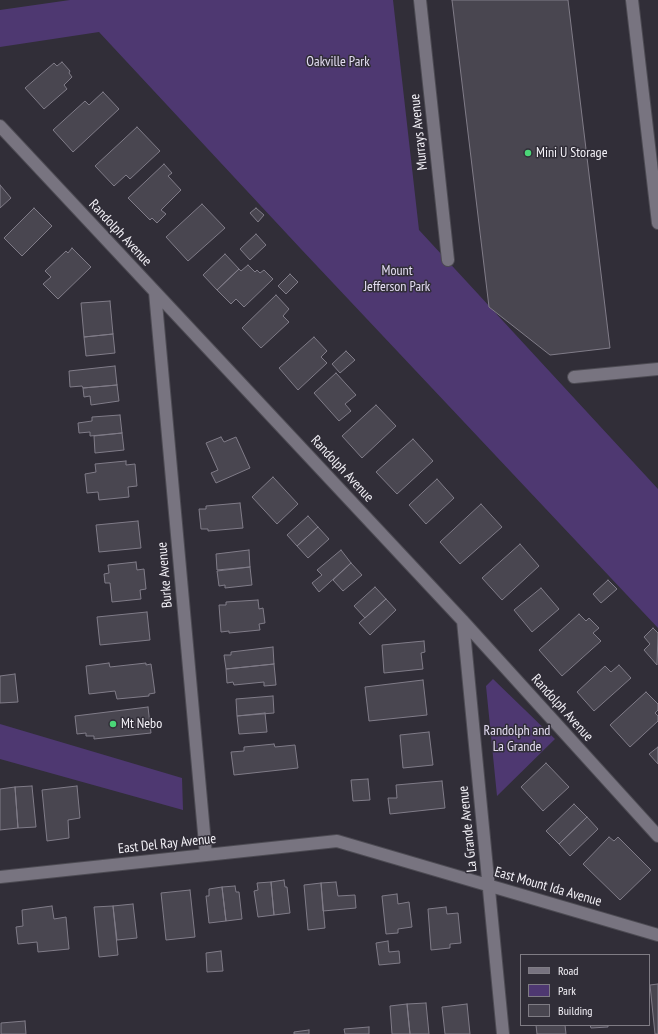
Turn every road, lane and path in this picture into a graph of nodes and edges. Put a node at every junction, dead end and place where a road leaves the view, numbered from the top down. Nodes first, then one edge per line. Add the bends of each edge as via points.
1 (420, 0) edge
2 (632, 0) edge
3 (0, 126) edge
4 (658, 223) edge
5 (448, 260) dead end
6 (155, 292) junction
7 (658, 370) edge
8 (574, 377) dead end
9 (463, 621) junction
10 (658, 836) edge
11 (337, 841) joint
12 (206, 855) junction
13 (0, 877) edge
14 (489, 886) junction
15 (658, 936) edge
16 (503, 1034) edge

1 - 5 street, Murrays Avenue
2 - 4 street
3 - 6 street, Randolph Avenue
6 - 9 street, Randolph Avenue
6 - 12 street, Burke Avenue
7 - 8 street
9 - 10 street, Randolph Avenue
9 - 14 street, La Grande Avenue
11 - 12 street, East Del Ray Avenue
11 - 14 street, East Mount Ida Avenue
12 - 13 street, East Del Ray Avenue
14 - 15 street, East Mount Ida Avenue
14 - 16 street, La Grande Avenue

